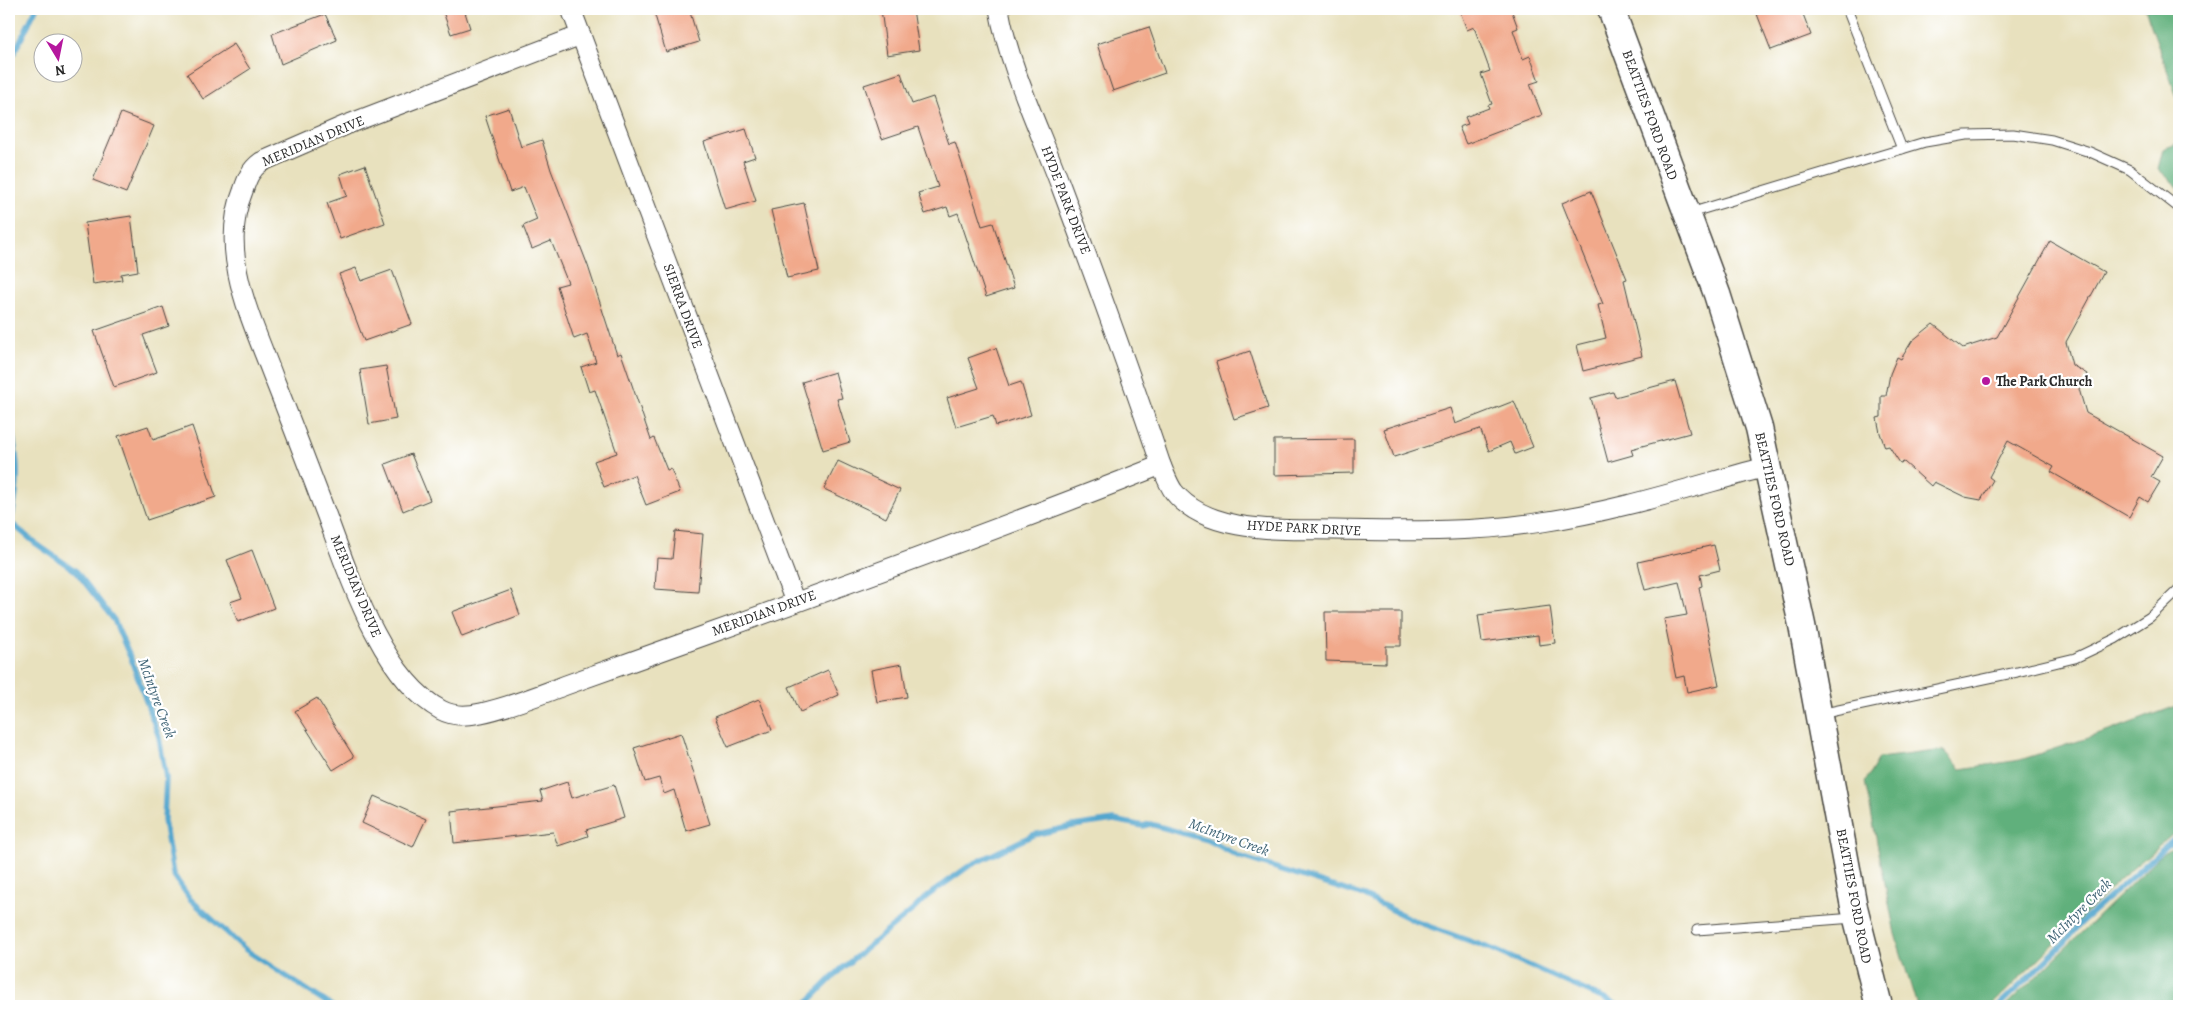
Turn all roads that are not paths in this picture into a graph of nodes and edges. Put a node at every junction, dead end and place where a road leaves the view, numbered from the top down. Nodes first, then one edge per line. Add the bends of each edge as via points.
1 (571, 9) edge
2 (999, 9) edge
3 (1611, 9) edge
4 (1847, 9) edge
5 (581, 35) junction
6 (1902, 149) junction
7 (2179, 208) edge
8 (1687, 214) junction
9 (1161, 465) junction
10 (1769, 466) junction
11 (2179, 589) edge
12 (795, 602) junction
13 (1819, 714) junction
14 (1856, 918) junction
15 (1697, 930) dead end
16 (1879, 1006) edge

1 - 5 street, SIERRA DRIVE
2 - 9 street, HYDE PARK DRIVE via 1016,68 1112,320
3 - 8 main road, BEATTIES FORD ROAD
4 - 6 lane
5 - 12 street, SIERRA DRIVE
5 - 12 street, MERIDIAN DRIVE via 346,125 287,149 254,167 240,198 233,236 242,287 258,336 370,623 409,683 442,711 460,716 483,713
6 - 7 lane via 1966,135 2013,134 2052,140 2130,170
6 - 8 lane
8 - 10 main road, BEATTIES FORD ROAD via 1733,341
9 - 10 street, HYDE PARK DRIVE via 1171,487 1188,506 1223,521 1275,529 1418,532 1542,522 1620,506
9 - 12 street, MERIDIAN DRIVE
10 - 13 main road, BEATTIES FORD ROAD
11 - 13 lane via 2150,617 2115,639 2075,658
13 - 14 main road, BEATTIES FORD ROAD
14 - 15 lane
14 - 16 main road, BEATTIES FORD ROAD

